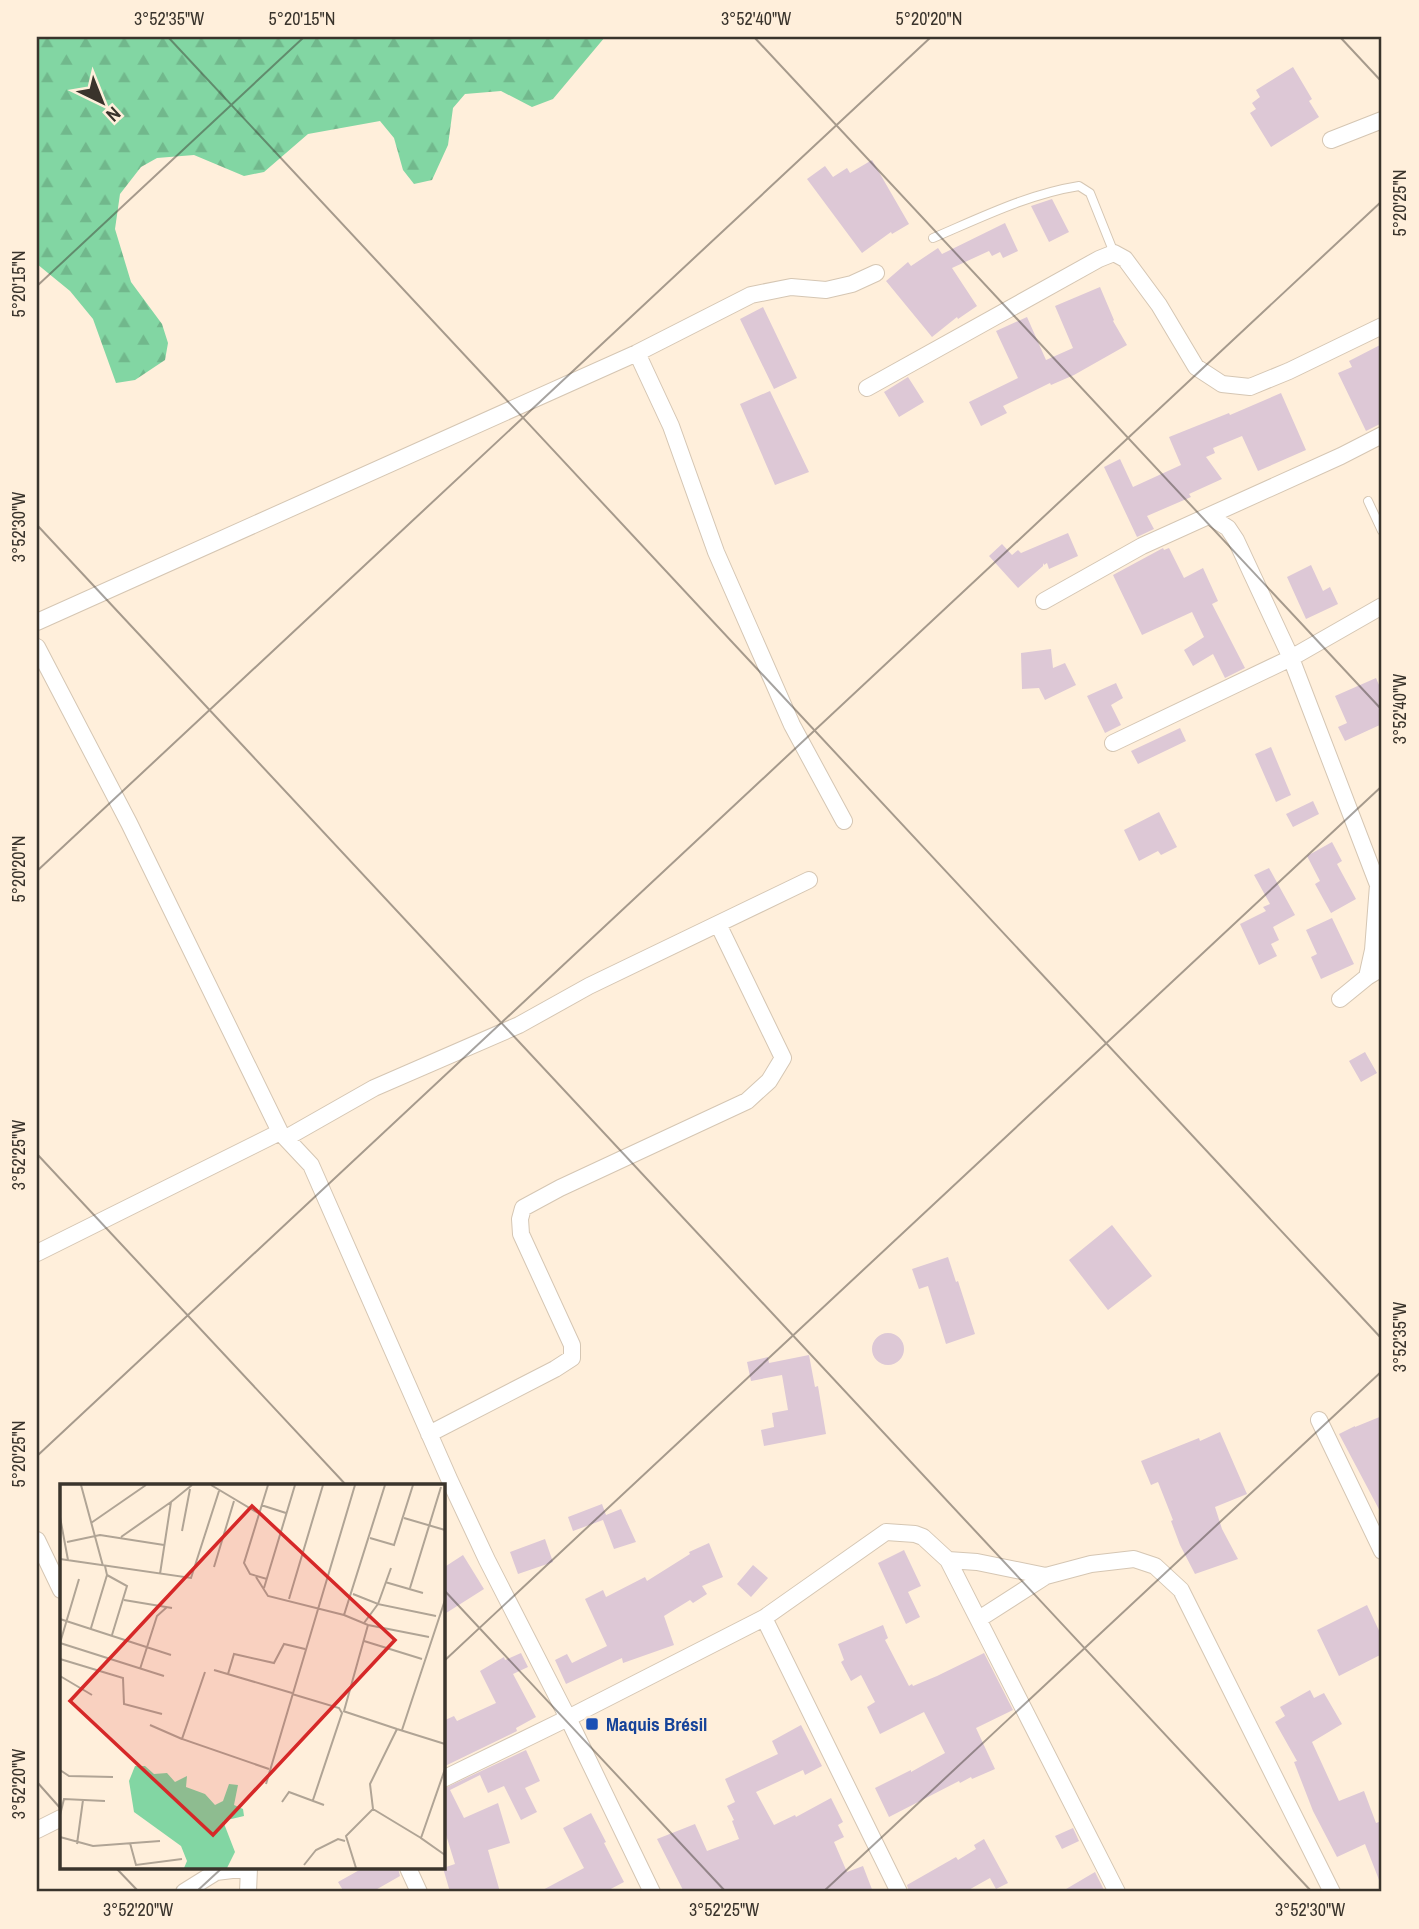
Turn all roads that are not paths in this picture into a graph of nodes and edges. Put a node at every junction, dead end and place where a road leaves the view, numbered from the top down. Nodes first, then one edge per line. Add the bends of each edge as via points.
1 (1382, 120) edge
2 (1331, 140) dead end
3 (933, 238) dead end
4 (1114, 253) junction
5 (876, 273) dead end
6 (1382, 326) edge
7 (637, 353) junction
8 (867, 388) dead end
9 (1382, 435) edge
10 (1368, 501) dead end
11 (1209, 516) junction
12 (1382, 531) edge
13 (1044, 601) dead end
14 (1382, 606) edge
15 (37, 622) edge
16 (37, 647) edge
17 (1291, 658) junction
18 (1113, 743) dead end
19 (844, 821) dead end
20 (809, 880) dead end
21 (718, 924) junction
22 (1382, 968) edge
23 (1367, 977) junction
24 (1340, 999) dead end
25 (283, 1135) junction
26 (37, 1252) edge
27 (1319, 1420) dead end
28 (429, 1434) junction
29 (37, 1539) edge
30 (1382, 1551) edge
31 (948, 1560) junction
32 (1046, 1576) junction
33 (60, 1588) edge
34 (764, 1618) junction
35 (979, 1619) junction
36 (568, 1718) junction
37 (444, 1779) edge
38 (60, 1818) edge
39 (37, 1830) edge
40 (215, 1870) edge
41 (249, 1870) edge
42 (409, 1870) edge
43 (184, 1892) edge
44 (248, 1892) edge
45 (419, 1892) edge
46 (652, 1892) edge
47 (899, 1892) edge
48 (1117, 1892) edge
49 (1332, 1892) edge

1 - 2 street
3 - 4 lane via 1008,207 1079,186 1090,194
4 - 6 street via 1125,259 1159,305 1196,368 1222,384 1250,387
4 - 8 street
5 - 7 street via 826,290 791,288 751,295
7 - 15 street
7 - 19 street via 671,426 716,552 792,725
9 - 11 street
10 - 12 lane
11 - 13 street
11 - 17 street via 1228,528 1236,540
14 - 17 street
16 - 25 street
17 - 18 street
17 - 23 street via 1377,885
20 - 21 street
21 - 25 street via 519,1025 374,1088
21 - 28 street via 783,1058 769,1081 747,1101 523,1208 521,1234 572,1345 572,1358
22 - 23 street
23 - 24 street
25 - 26 street
25 - 28 street via 311,1166
27 - 30 street
28 - 36 street
29 - 33 street
31 - 32 street
31 - 34 street via 923,1537 886,1532
31 - 35 street
32 - 35 street
32 - 49 street via 1134,1559 1155,1566 1181,1590
34 - 36 street
34 - 47 street
35 - 48 street
36 - 37 street
36 - 46 street
38 - 39 street
40 - 43 street
41 - 44 street
42 - 45 street

